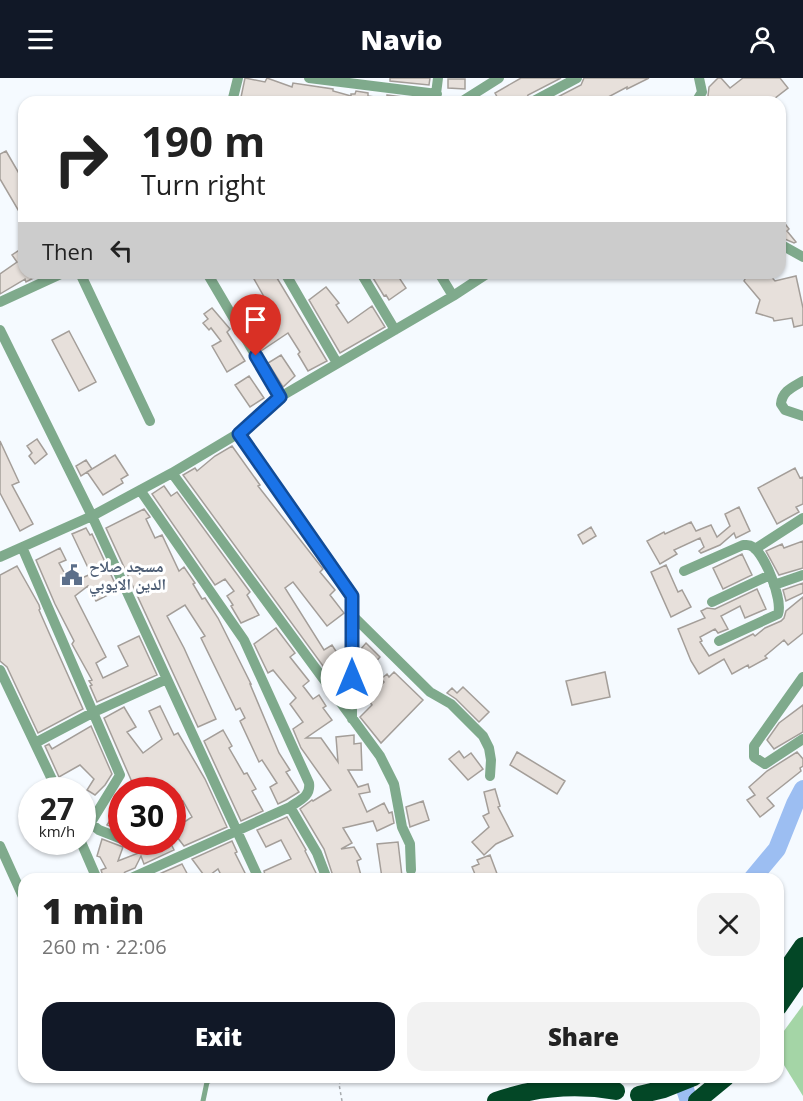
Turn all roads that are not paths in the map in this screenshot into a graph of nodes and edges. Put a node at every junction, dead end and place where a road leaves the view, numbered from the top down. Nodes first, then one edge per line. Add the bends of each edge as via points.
1 (238, 78) edge
2 (309, 78) edge
3 (438, 78) edge
4 (499, 78) edge
5 (577, 78) edge
6 (699, 78) edge
7 (353, 81) edge
8 (234, 96) edge
9 (426, 96) edge
10 (436, 96) edge
11 (470, 96) edge
12 (543, 96) edge
13 (700, 96) edge
14 (786, 247) edge
15 (803, 257) edge
16 (50, 279) edge
17 (83, 279) edge
18 (211, 279) edge
19 (288, 279) edge
20 (365, 279) edge
21 (443, 279) edge
22 (479, 279) edge
23 (453, 296) junction
24 (0, 302) edge
25 (0, 330) edge
26 (395, 330) junction
27 (337, 363) junction
28 (803, 381) edge
29 (280, 397) junction
30 (803, 416) edge
31 (150, 421) dead end
32 (239, 434) junction
33 (172, 473) junction
34 (140, 490) junction
35 (92, 516) junction
36 (803, 518) edge
37 (22, 547) junction
38 (755, 549) junction
39 (0, 557) edge
40 (684, 571) dead end
41 (803, 575) edge
42 (772, 580) junction
43 (712, 602) dead end
44 (352, 616) junction
45 (719, 641) dead end
46 (0, 670) edge
47 (803, 677) edge
48 (166, 679) junction
49 (94, 712) junction
50 (352, 720) junction
51 (803, 739) edge
52 (35, 743) junction
53 (490, 776) dead end
54 (51, 777) edge
55 (290, 807) junction
56 (96, 813) edge
57 (236, 829) junction
58 (0, 846) edge
59 (88, 855) edge
60 (411, 870) dead end
61 (95, 873) edge
62 (142, 873) edge
63 (256, 873) edge
64 (325, 873) edge
65 (18, 886) edge
66 (803, 946) edge
67 (803, 971) edge
68 (784, 973) edge
69 (784, 998) edge
70 (207, 1083) edge
71 (679, 1083) edge
72 (720, 1083) edge
73 (610, 1096) edge
74 (642, 1098) edge
75 (203, 1101) edge
76 (496, 1101) edge
77 (697, 1101) edge

1 - 8 street
2 - 7 street
3 - 10 street
4 - 11 street
5 - 12 street
6 - 13 street
7 - 9 street
14 - 15 street
16 - 24 street
17 - 31 street
18 - 29 street
19 - 27 street
20 - 26 street
21 - 23 street
22 - 23 street
23 - 26 street
25 - 35 street
26 - 27 street
27 - 29 street
28 - 30 street via 782,396 781,404 785,410
29 - 32 street
32 - 33 street
32 - 44 street via 352,596
33 - 34 street
33 - 50 street
34 - 35 street
34 - 55 street via 244,640 309,783 308,794
35 - 37 street
35 - 48 street
36 - 38 street
37 - 39 street
37 - 49 street
38 - 40 street via 743,545
38 - 42 street
41 - 42 street
42 - 43 street
42 - 45 street via 780,608 778,614
44 - 50 street
44 - 53 street via 430,692 451,704 483,736 489,748
46 - 52 street
47 - 51 street via 754,746 754,757 765,764
48 - 49 street
48 - 57 street
49 - 52 street
49 - 56 street via 120,775
50 - 60 street via 390,774 402,827 410,844
52 - 54 street
55 - 57 street
55 - 64 street
57 - 62 street
57 - 63 street
58 - 65 street
59 - 61 street
66 - 68 highway
67 - 69 highway
70 - 75 lane
71 - 74 highway
72 - 77 highway
73 - 74 highway via 628,1090
73 - 76 highway via 587,1087 561,1087

